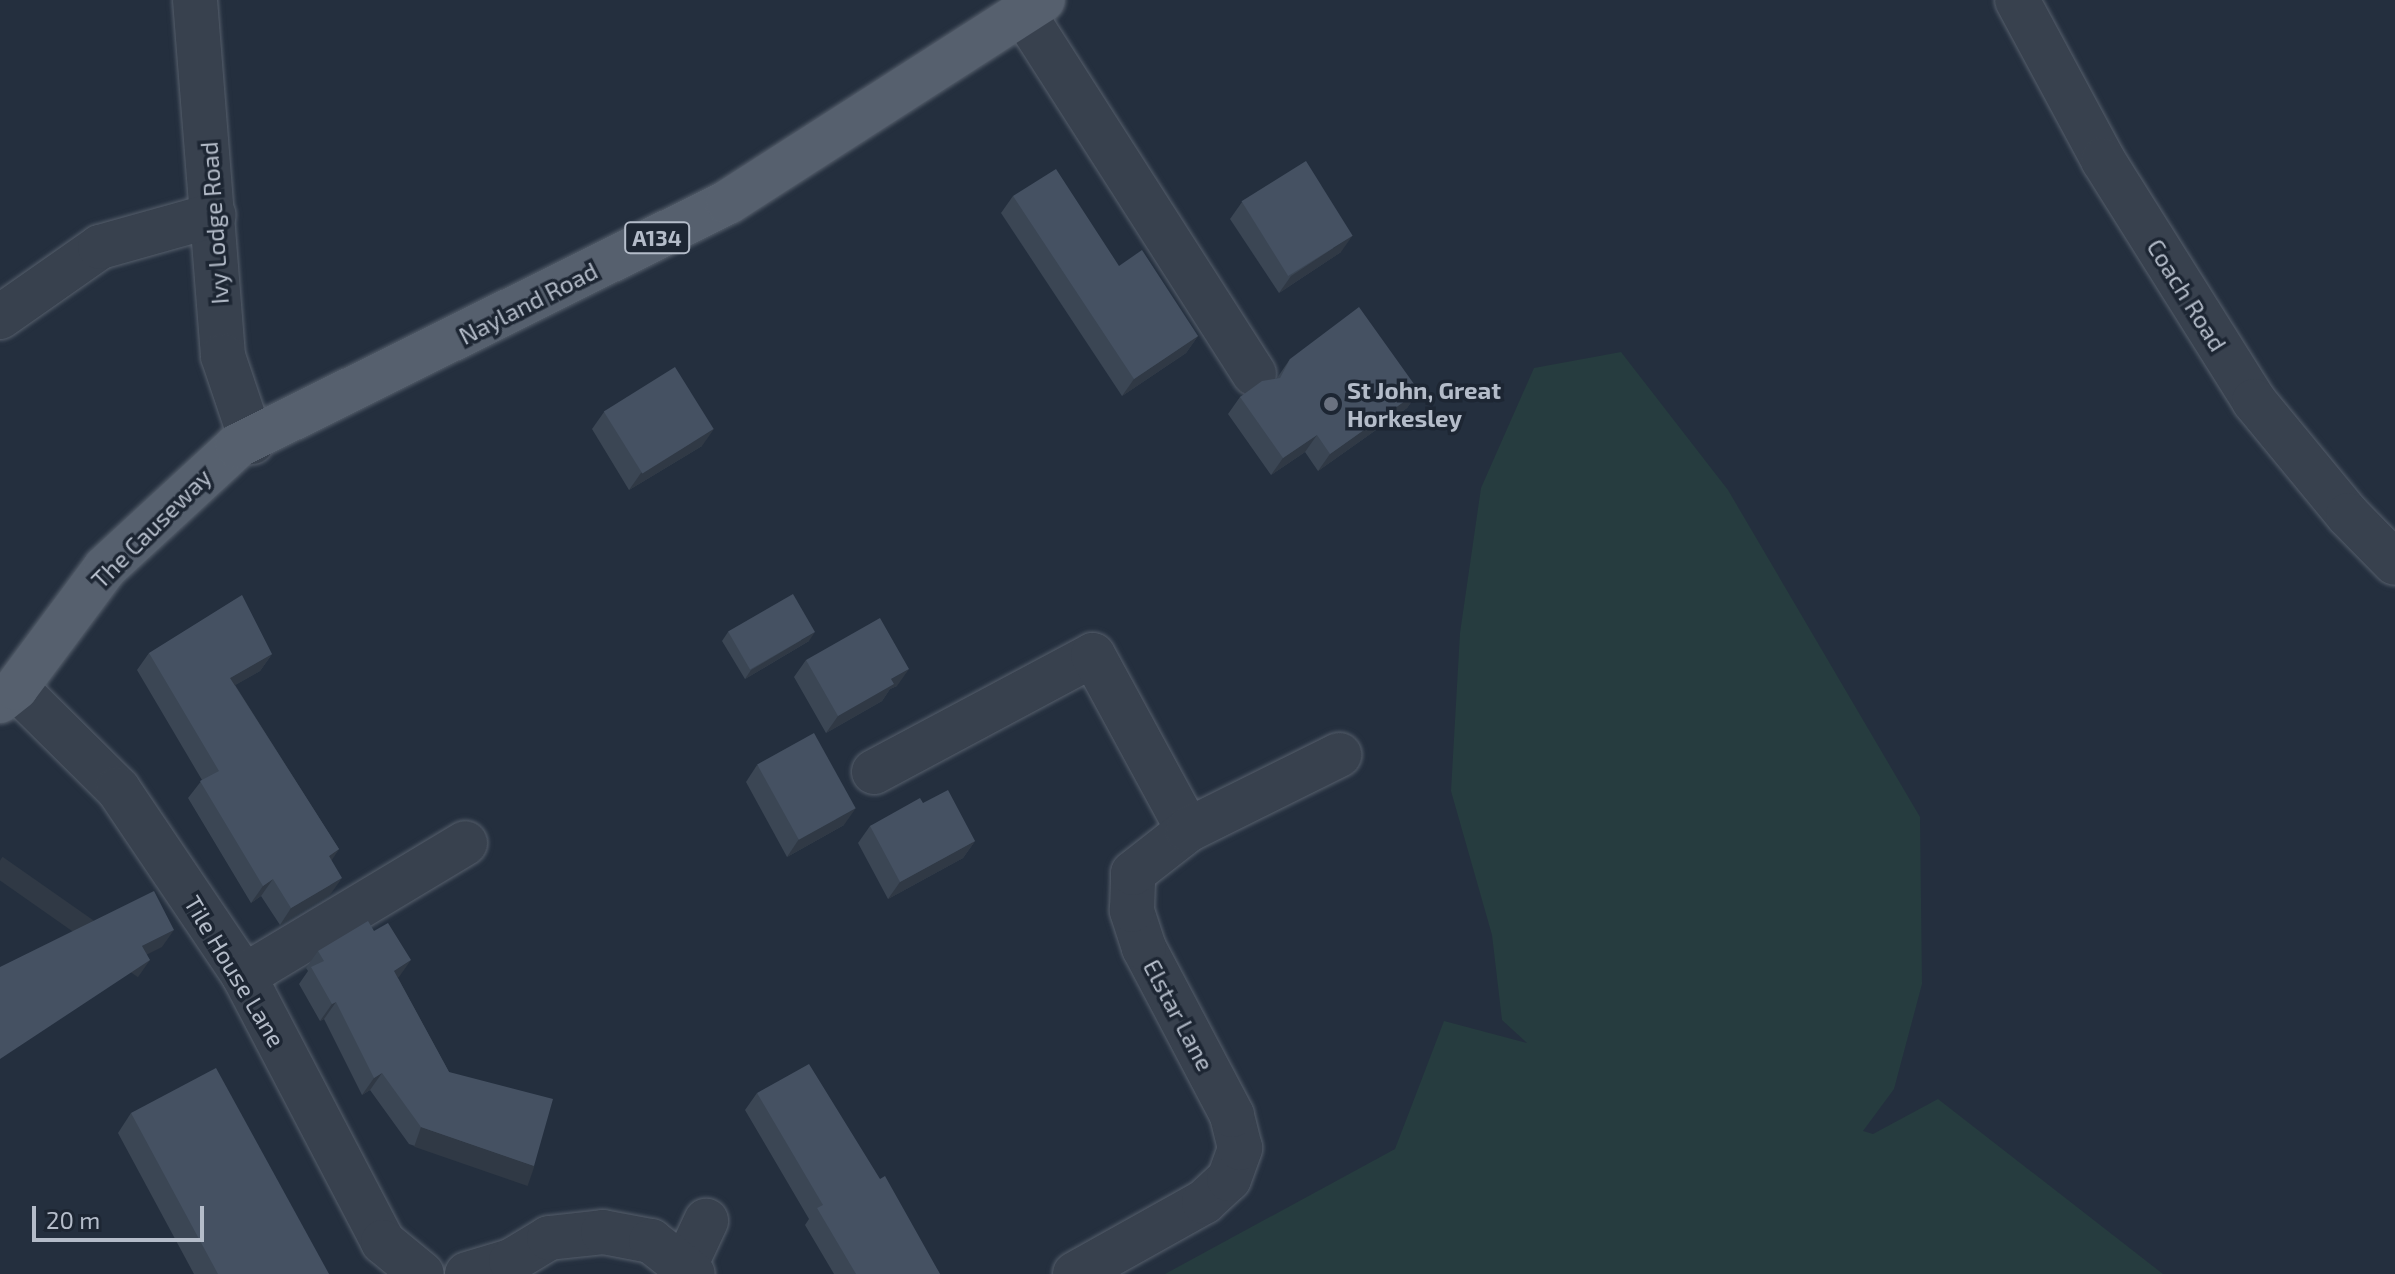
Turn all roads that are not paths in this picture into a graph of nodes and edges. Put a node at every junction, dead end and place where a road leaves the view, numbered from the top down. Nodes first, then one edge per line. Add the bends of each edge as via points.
1 (195, 0) edge
2 (2017, 0) edge
3 (1033, 7) edge
4 (214, 215) junction
5 (0, 317) edge
6 (1254, 374) dead end
7 (252, 442) junction
8 (2395, 563) edge
9 (8, 695) edge
10 (1326, 763) dead end
11 (874, 772) dead end
12 (1188, 830) junction
13 (465, 843) dead end
14 (244, 976) junction
15 (706, 1221) dead end
16 (689, 1270) edge
17 (422, 1274) edge
18 (467, 1274) edge
19 (1075, 1274) edge

1 - 4 street, Ivy Lodge Road
2 - 8 street, Coach Road via 2103,160 2254,401
3 - 6 street
3 - 7 main road, Nayland Road / A134 via 728,202
4 - 5 street via 100,247
4 - 7 street, Ivy Lodge Road via 223,356
7 - 9 main road, The Causeway / A134 via 237,446 200,477 105,568
9 - 14 street, Tile House Lane via 118,789
10 - 12 street, Elstar Lane
11 - 12 street via 1093,655
12 - 19 street, Elstar Lane via 1133,873 1132,910 1144,948 1232,1115 1240,1148 1229,1179 1204,1202
13 - 14 street
14 - 17 street, Tile House Lane via 383,1242
15 - 16 street
16 - 18 street via 651,1241 603,1232 549,1238 511,1261

